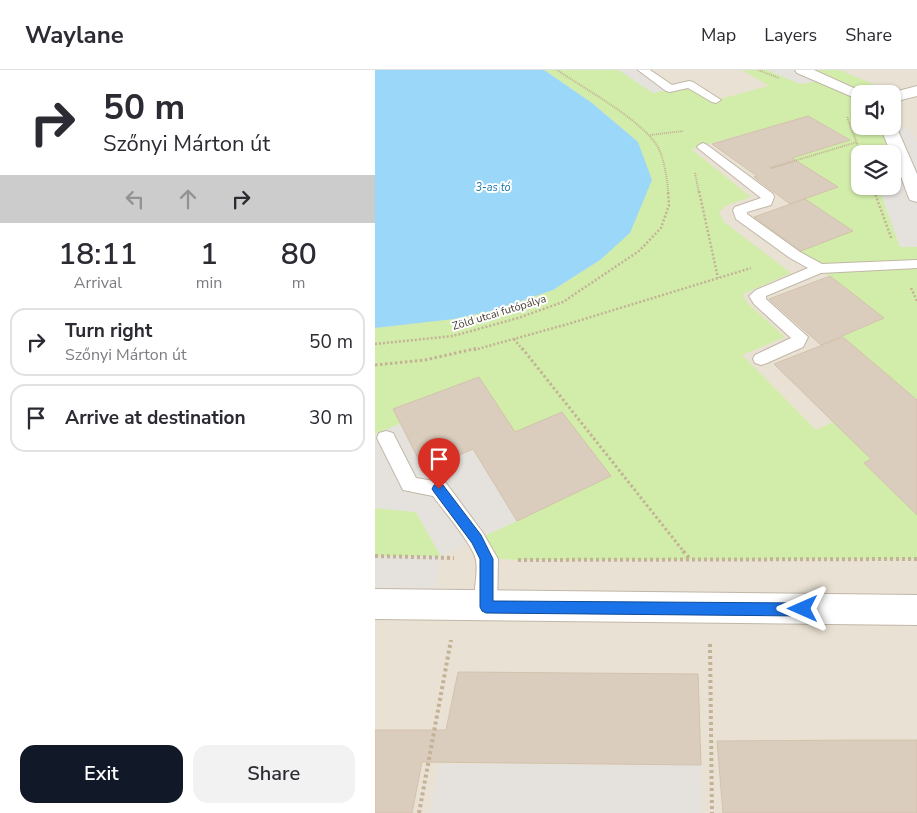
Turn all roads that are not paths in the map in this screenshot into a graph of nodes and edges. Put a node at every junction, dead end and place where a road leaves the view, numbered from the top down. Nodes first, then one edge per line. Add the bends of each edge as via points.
1 (643, 70) edge
2 (802, 70) edge
3 (851, 91) edge
4 (917, 91) edge
5 (901, 95) edge
6 (716, 100) dead end
7 (892, 135) edge
8 (703, 147) dead end
9 (917, 196) edge
10 (917, 264) edge
11 (819, 269) junction
12 (761, 359) dead end
13 (386, 438) dead end
14 (375, 604) edge
15 (486, 607) junction
16 (917, 610) edge

1 - 6 lane via 670,88 689,84
2 - 3 street
4 - 5 street
7 - 9 street
8 - 11 lane via 768,197 766,202 740,210 741,216
10 - 11 lane
11 - 12 lane via 757,296 800,337 797,343
13 - 15 lane via 410,485 439,489 476,539 487,559
14 - 15 street
15 - 16 street

